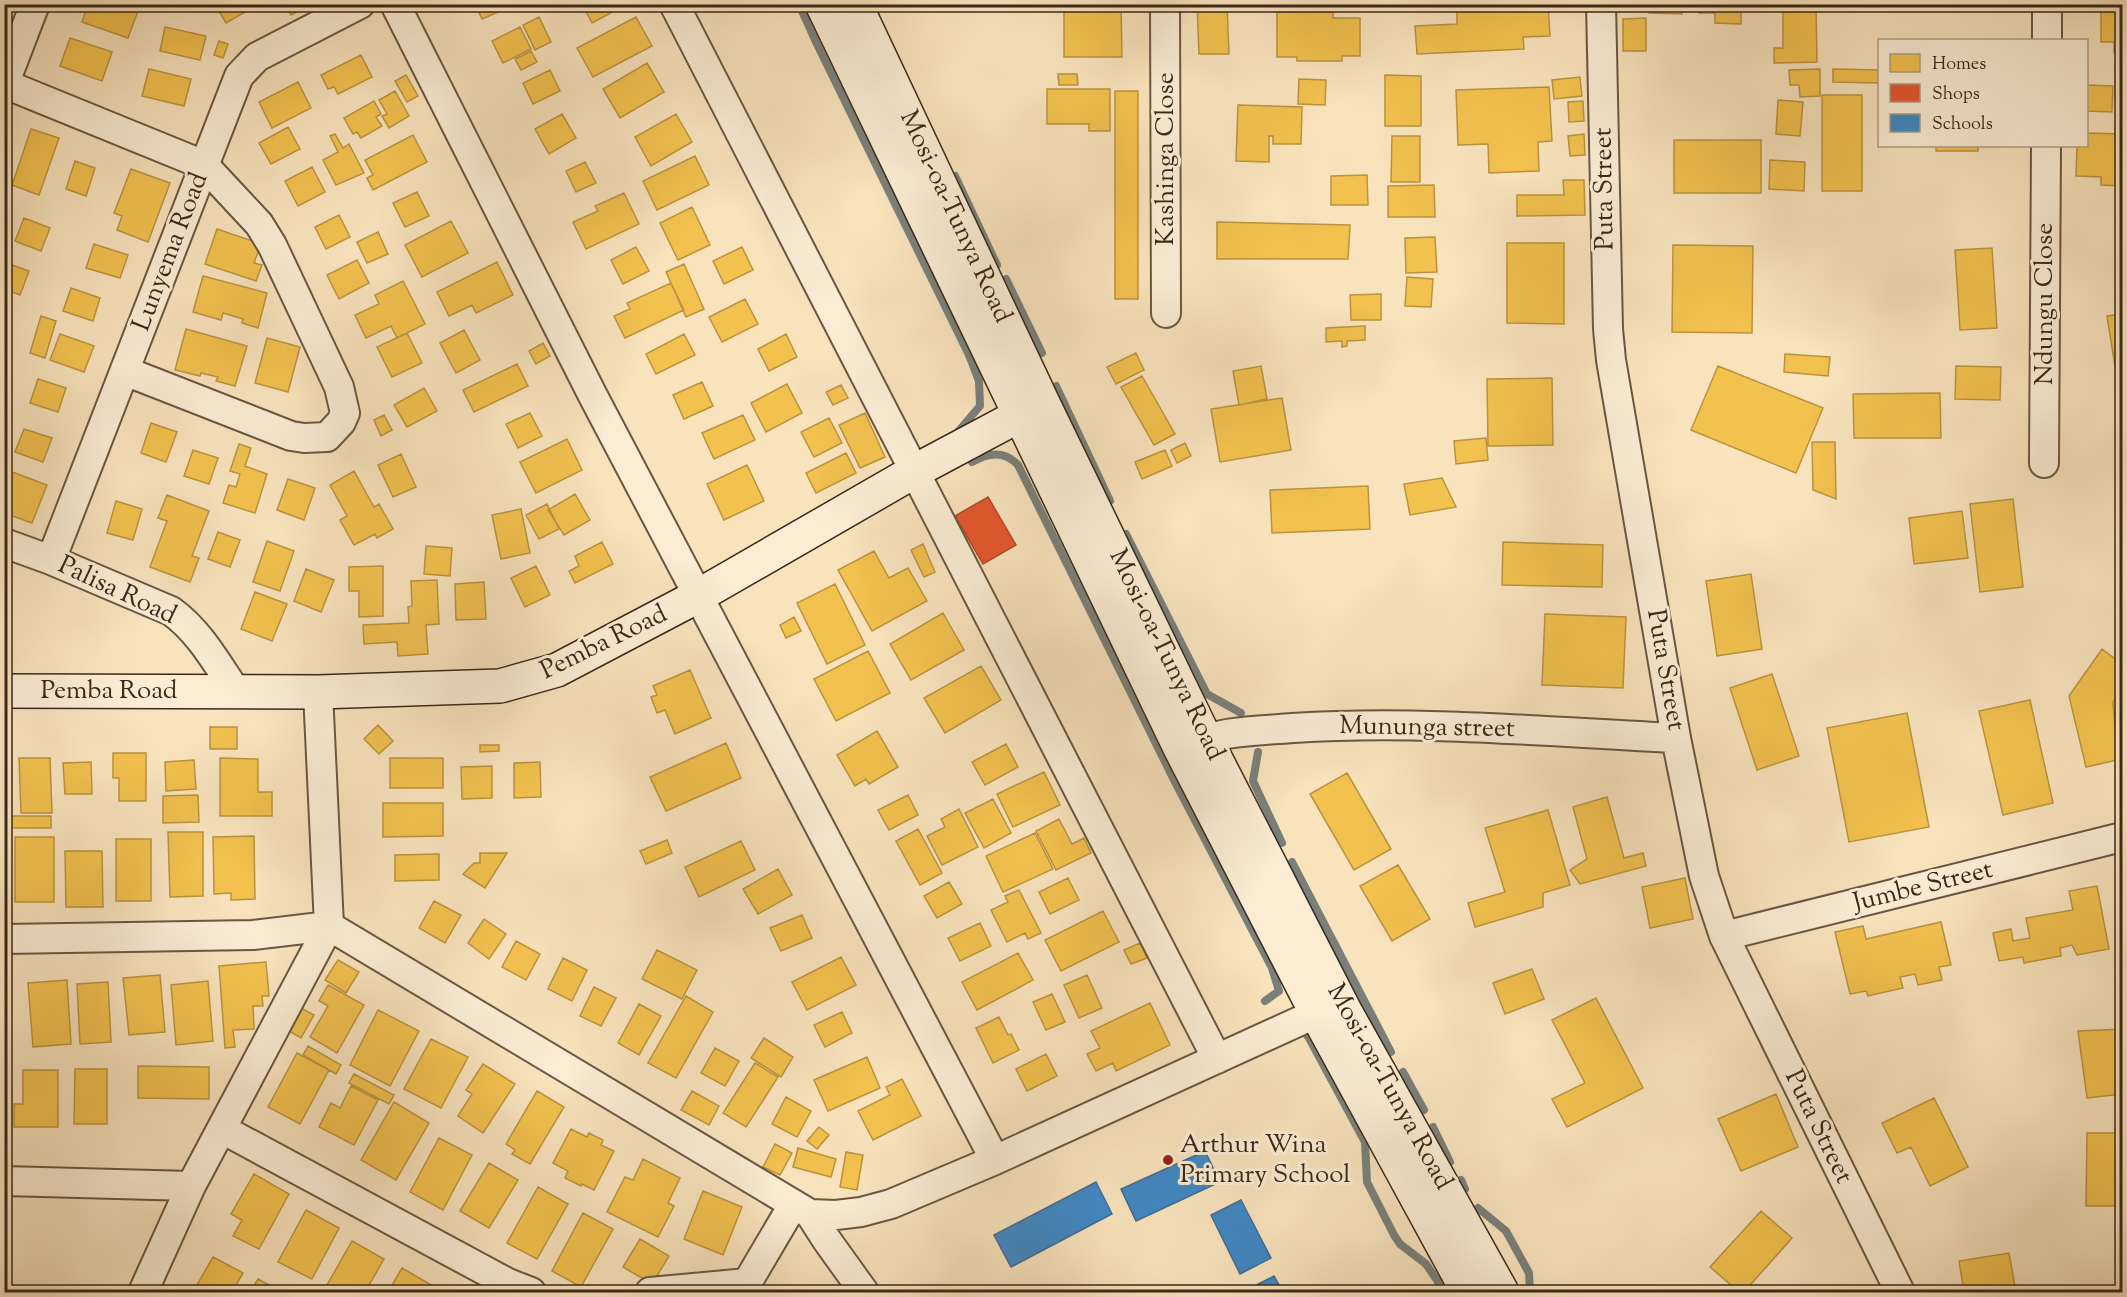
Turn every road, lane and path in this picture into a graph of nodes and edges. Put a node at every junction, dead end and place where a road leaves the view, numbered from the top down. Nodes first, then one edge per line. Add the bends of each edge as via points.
1 (35, 4) edge
2 (360, 4) edge
3 (394, 4) edge
4 (674, 4) edge
5 (822, 4) edge
6 (855, 4) edge
7 (1165, 4) edge
8 (1601, 4) edge
9 (2047, 4) edge
10 (2047, 39) edge
11 (5, 85) edge
12 (2046, 147) edge
13 (204, 165) junction
14 (1166, 313) dead end
15 (125, 371) junction
16 (1031, 410) junction
17 (2044, 463) dead end
18 (915, 471) junction
19 (4, 543) edge
20 (51, 560) junction
21 (698, 596) junction
22 (235, 690) junction
23 (4, 691) edge
24 (318, 692) junction
25 (1676, 738) junction
26 (1193, 744) junction
27 (2122, 837) edge
28 (329, 926) junction
29 (1724, 936) junction
30 (4, 939) edge
31 (1329, 1007) junction
32 (1217, 1059) junction
33 (222, 1129) junction
34 (995, 1160) junction
35 (4, 1181) edge
36 (191, 1186) junction
37 (802, 1210) junction
38 (748, 1288) edge
39 (143, 1293) edge
40 (531, 1293) edge
41 (650, 1293) edge
42 (864, 1293) edge
43 (1468, 1293) edge
44 (1503, 1293) edge
45 (1900, 1293) edge

1 - 11 street
2 - 13 street, Lunyema Road via 269,50 246,68 239,76
3 - 21 street
4 - 18 street
5 - 16 main road, Mosi-oa-Tunya Road
6 - 16 main road, Mosi-oa-Tunya Road
7 - 14 street, Kashinga Close
8 - 25 street, Puta Street via 1611,360
9 - 10 street
11 - 13 street
12 - 17 street, Ndungu Close
13 - 15 street, Lunyema Road
13 - 15 street via 259,224 272,245 339,387 345,413 327,437 291,436
15 - 20 street, Lunyema Road
16 - 18 main road, Pemba Road
16 - 26 main road, Mosi-oa-Tunya Road
18 - 21 main road, Pemba Road
18 - 32 street
19 - 20 street, Palisa Road
20 - 22 street, Palisa Road via 184,620
21 - 24 main road, Pemba Road via 557,670 526,680 500,686
21 - 34 street
22 - 23 main road, Pemba Road
22 - 24 main road, Pemba Road
24 - 28 street
25 - 26 street, Mununga street via 1334,725 1244,731
25 - 29 street, Puta Street via 1704,876
26 - 31 main road, Mosi-oa-Tunya Road
27 - 29 street, Jumbe Street
28 - 30 street via 253,935
28 - 33 street
28 - 37 street
29 - 45 street, Puta Street
31 - 32 street
31 - 43 main road, Mosi-oa-Tunya Road
31 - 44 main road, Mosi-oa-Tunya Road
32 - 34 street
33 - 36 street
33 - 40 street
34 - 37 street via 891,1204 861,1212 836,1215
35 - 36 street
36 - 39 street
37 - 38 street
37 - 42 street
38 - 41 street

